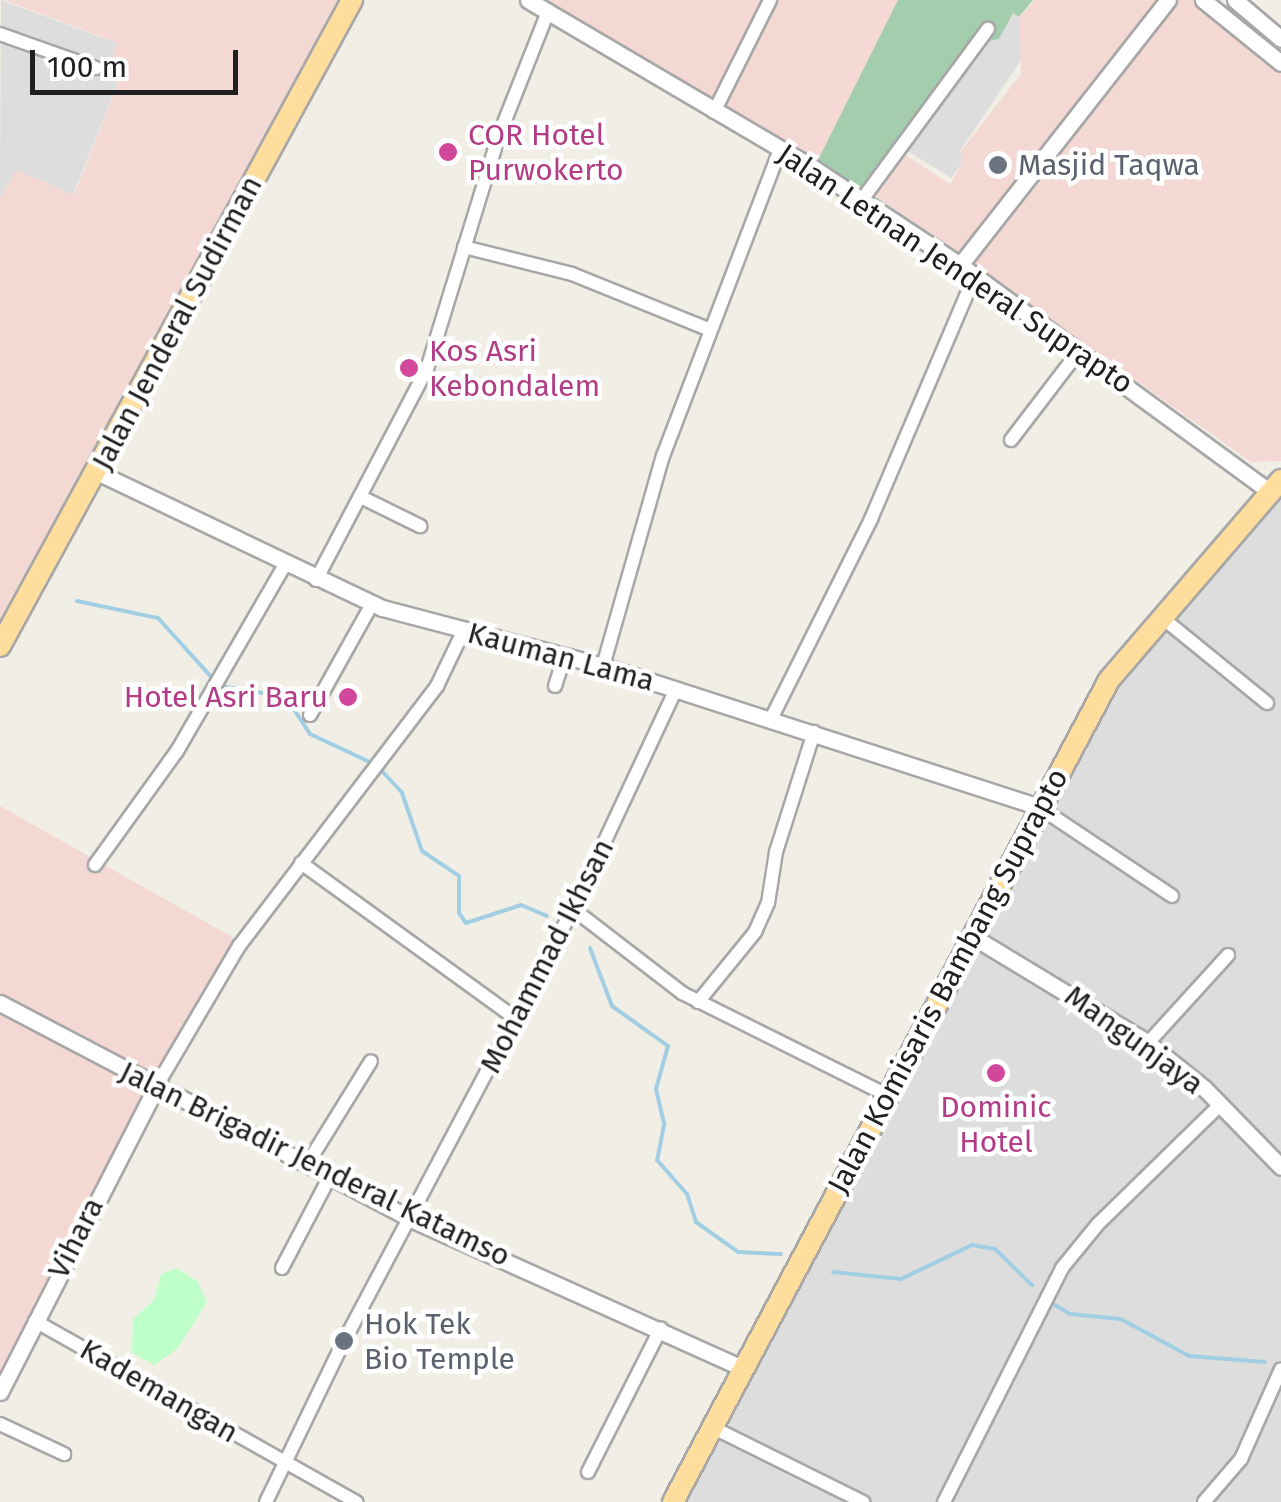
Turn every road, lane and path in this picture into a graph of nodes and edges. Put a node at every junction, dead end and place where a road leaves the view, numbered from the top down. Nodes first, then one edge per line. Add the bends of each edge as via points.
1 (352, 0) edge
2 (528, 0) edge
3 (770, 0) edge
4 (1168, 0) edge
5 (1203, 0) edge
6 (1236, 0) edge
7 (548, 12) junction
8 (988, 28) dead end
9 (1279, 32) edge
10 (0, 34) edge
11 (1281, 63) edge
12 (96, 68) dead end
13 (714, 112) junction
14 (780, 149) junction
15 (861, 201) junction
16 (464, 247) junction
17 (960, 265) junction
18 (975, 276) junction
19 (708, 329) junction
20 (1079, 350) junction
21 (1012, 440) dead end
22 (97, 472) junction
23 (1276, 486) edge
24 (362, 498) junction
25 (420, 526) dead end
26 (285, 565) junction
27 (316, 580) junction
28 (372, 604) junction
29 (1160, 616) junction
30 (464, 630) junction
31 (0, 646) edge
32 (564, 658) junction
33 (603, 666) junction
34 (555, 686) dead end
35 (676, 689) junction
36 (1267, 702) dead end
37 (310, 714) dead end
38 (771, 719) junction
39 (814, 732) junction
40 (1039, 807) junction
41 (301, 863) junction
42 (95, 864) dead end
43 (1172, 896) dead end
44 (573, 909) junction
45 (970, 935) junction
46 (1228, 955) dead end
47 (0, 1002) edge
48 (698, 1002) junction
49 (516, 1018) junction
50 (1148, 1044) junction
51 (372, 1060) dead end
52 (156, 1087) junction
53 (887, 1096) junction
54 (1221, 1104) junction
55 (306, 1166) junction
56 (1281, 1168) edge
57 (329, 1178) junction
58 (412, 1220) junction
59 (282, 1268) dead end
60 (36, 1321) junction
61 (661, 1328) junction
62 (743, 1368) junction
63 (1281, 1369) edge
64 (0, 1392) edge
65 (0, 1424) edge
66 (712, 1427) junction
67 (64, 1454) dead end
68 (283, 1462) junction
69 (588, 1472) dead end
70 (266, 1502) edge
71 (356, 1502) edge
72 (672, 1502) edge
73 (863, 1502) edge
74 (944, 1502) edge
75 (1204, 1502) edge

1 - 22 main road, Jalan Jenderal Sudirman
2 - 7 street, Jalan Letnan Jenderal Suprapto
3 - 13 street
4 - 17 street
5 - 11 street
6 - 9 street
7 - 13 street, Jalan Letnan Jenderal Suprapto
7 - 16 street
8 - 15 street
10 - 12 street
13 - 14 street, Jalan Letnan Jenderal Suprapto
14 - 15 street, Jalan Letnan Jenderal Suprapto
14 - 19 street
15 - 17 street, Jalan Letnan Jenderal Suprapto
16 - 19 street via 572,274
16 - 24 street via 427,369
17 - 18 street, Jalan Letnan Jenderal Suprapto
18 - 20 street, Jalan Letnan Jenderal Suprapto
18 - 38 street via 872,520
19 - 33 street via 663,456
20 - 21 street
20 - 23 street, Jalan Letnan Jenderal Suprapto
22 - 26 street, Kauman Lama
22 - 31 main road, Jalan Jenderal Sudirman
23 - 29 main road, Jalan Komisaris Bambang Suprapto
24 - 25 street
24 - 27 street
26 - 27 street, Kauman Lama
26 - 42 street via 217,683
27 - 28 street, Kauman Lama
28 - 30 street, Kauman Lama
28 - 37 street
29 - 36 street
29 - 40 main road, Jalan Komisaris Bambang Suprapto via 1109,680
30 - 32 street, Kauman Lama
30 - 41 street via 437,686
32 - 33 street, Kauman Lama
32 - 34 street
33 - 35 street, Kauman Lama
35 - 38 street, Kauman Lama
35 - 44 street, Mohammad Ikhsan
38 - 39 street, Kauman Lama
39 - 40 street, Kauman Lama
39 - 48 street via 776,852 768,902 755,932
40 - 43 street
40 - 45 main road, Jalan Komisaris Bambang Suprapto
41 - 49 street
41 - 52 street via 239,946
44 - 48 street
44 - 49 street, Mohammad Ikhsan
45 - 50 street, Mangunjaya
45 - 53 main road, Jalan Komisaris Bambang Suprapto
46 - 50 street
47 - 52 street, Jalan Brigadir Jenderal Katamso
48 - 53 street
49 - 58 street, Mohammad Ikhsan
50 - 54 street, Mangunjaya
51 - 55 street
52 - 55 street, Jalan Brigadir Jenderal Katamso
52 - 60 street, Vihara
53 - 62 main road, Jalan Komisaris Bambang Suprapto
54 - 56 street, Mangunjaya
54 - 74 street via 1062,1268
55 - 57 street, Jalan Brigadir Jenderal Katamso
57 - 58 street, Jalan Brigadir Jenderal Katamso
57 - 59 street
58 - 61 street, Jalan Brigadir Jenderal Katamso
58 - 68 street, Mohammad Ikhsan
60 - 64 street, Vihara
60 - 68 street, Kademangan
61 - 62 street, Jalan Brigadir Jenderal Katamso
61 - 69 street
62 - 66 main road, Jalan Komisaris Bambang Suprapto
63 - 75 street via 1241,1459
65 - 67 street
66 - 72 main road, Jalan Komisaris Bambang Suprapto
66 - 73 street
68 - 70 street, Mohammad Ikhsan
68 - 71 street, Kademangan

